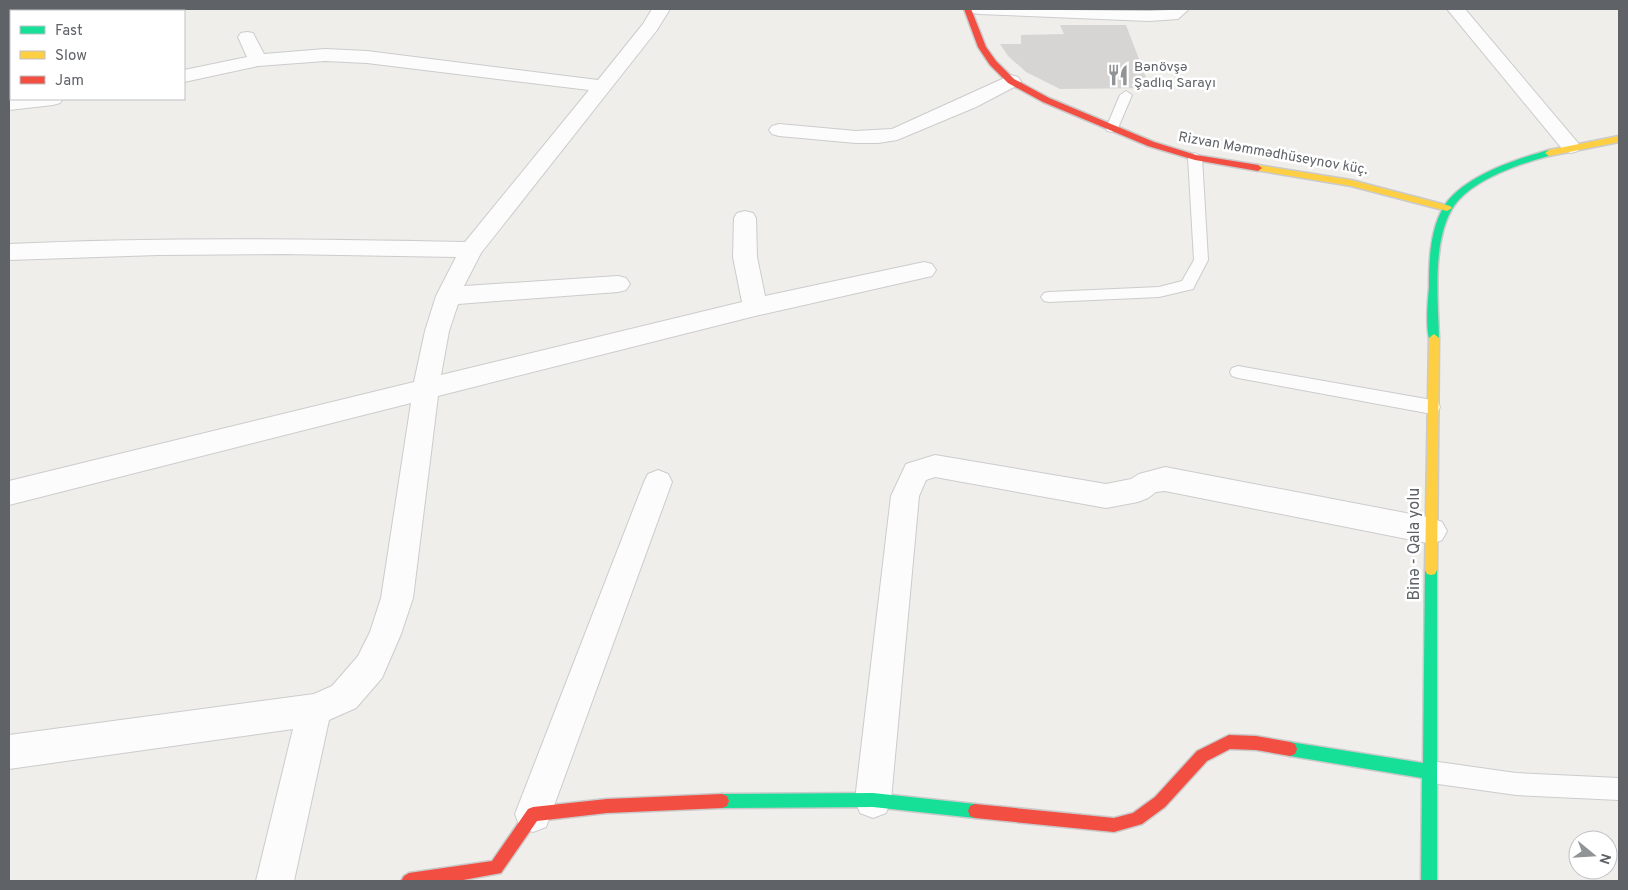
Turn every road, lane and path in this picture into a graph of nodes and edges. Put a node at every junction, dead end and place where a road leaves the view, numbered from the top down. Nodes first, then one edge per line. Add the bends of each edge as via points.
1 (661, 9) edge
2 (967, 9) edge
3 (979, 9) edge
4 (1180, 9) edge
5 (1456, 9) edge
6 (247, 37) dead end
7 (258, 60) junction
8 (185, 76) edge
9 (1011, 80) junction
10 (603, 86) junction
11 (1126, 95) dead end
12 (44, 100) edge
13 (9, 104) edge
14 (1112, 128) junction
15 (779, 130) dead end
16 (1619, 139) edge
17 (1571, 147) junction
18 (1195, 157) junction
19 (1447, 208) junction
20 (745, 218) dead end
21 (471, 250) junction
22 (9, 252) edge
23 (924, 270) dead end
24 (618, 284) dead end
25 (448, 296) junction
26 (1049, 296) dead end
27 (755, 307) junction
28 (1238, 372) dead end
29 (426, 388) junction
30 (1432, 407) junction
31 (658, 482) dead end
32 (9, 493) edge
33 (1432, 531) junction
34 (315, 710) junction
35 (9, 752) edge
36 (1431, 772) junction
37 (1619, 789) edge
38 (873, 800) junction
39 (533, 814) junction
40 (493, 874) edge
41 (275, 881) edge
42 (409, 881) edge
43 (1430, 881) edge

1 - 10 street
2 - 9 street, Rizvan Məmmədhüseynov küç. via 982,47
3 - 4 street via 1149,16 1172,15
5 - 17 street
6 - 7 street
7 - 8 street
7 - 10 street via 325,55 367,57
9 - 14 street, Rizvan Məmmədhüseynov küç. via 1046,100
9 - 15 street via 969,103 897,134 856,137
10 - 21 street
11 - 14 lane
12 - 13 street
14 - 18 street, Rizvan Məmmədhüseynov küç.
16 - 17 street
17 - 19 street via 1534,156 1489,175 1464,191
18 - 19 street, Rizvan Məmmədhüseynov küç. via 1351,183
18 - 26 lane via 1202,260 1188,285 1159,292
19 - 30 street, Binə - Qala yolu via 1439,235 1436,265
20 - 27 street via 745,257
21 - 22 street via 273,246
21 - 25 street
23 - 27 street
24 - 25 street
25 - 29 street
27 - 29 street
28 - 30 lane
29 - 32 street
29 - 34 street via 397,598 385,634 370,667 344,696
30 - 33 street, Binə - Qala yolu
31 - 39 street
33 - 36 street, Binə - Qala yolu
33 - 38 street via 1165,479 1149,482 1138,490 1106,496 935,466 916,472 905,496
34 - 35 street
34 - 41 street
36 - 37 lane via 1516,784
36 - 38 street via 1256,743 1230,742 1202,756 1160,802 1137,819 1114,825
36 - 43 street, Binə - Qala yolu
38 - 39 street via 758,800 607,806
39 - 40 street
40 - 42 street

